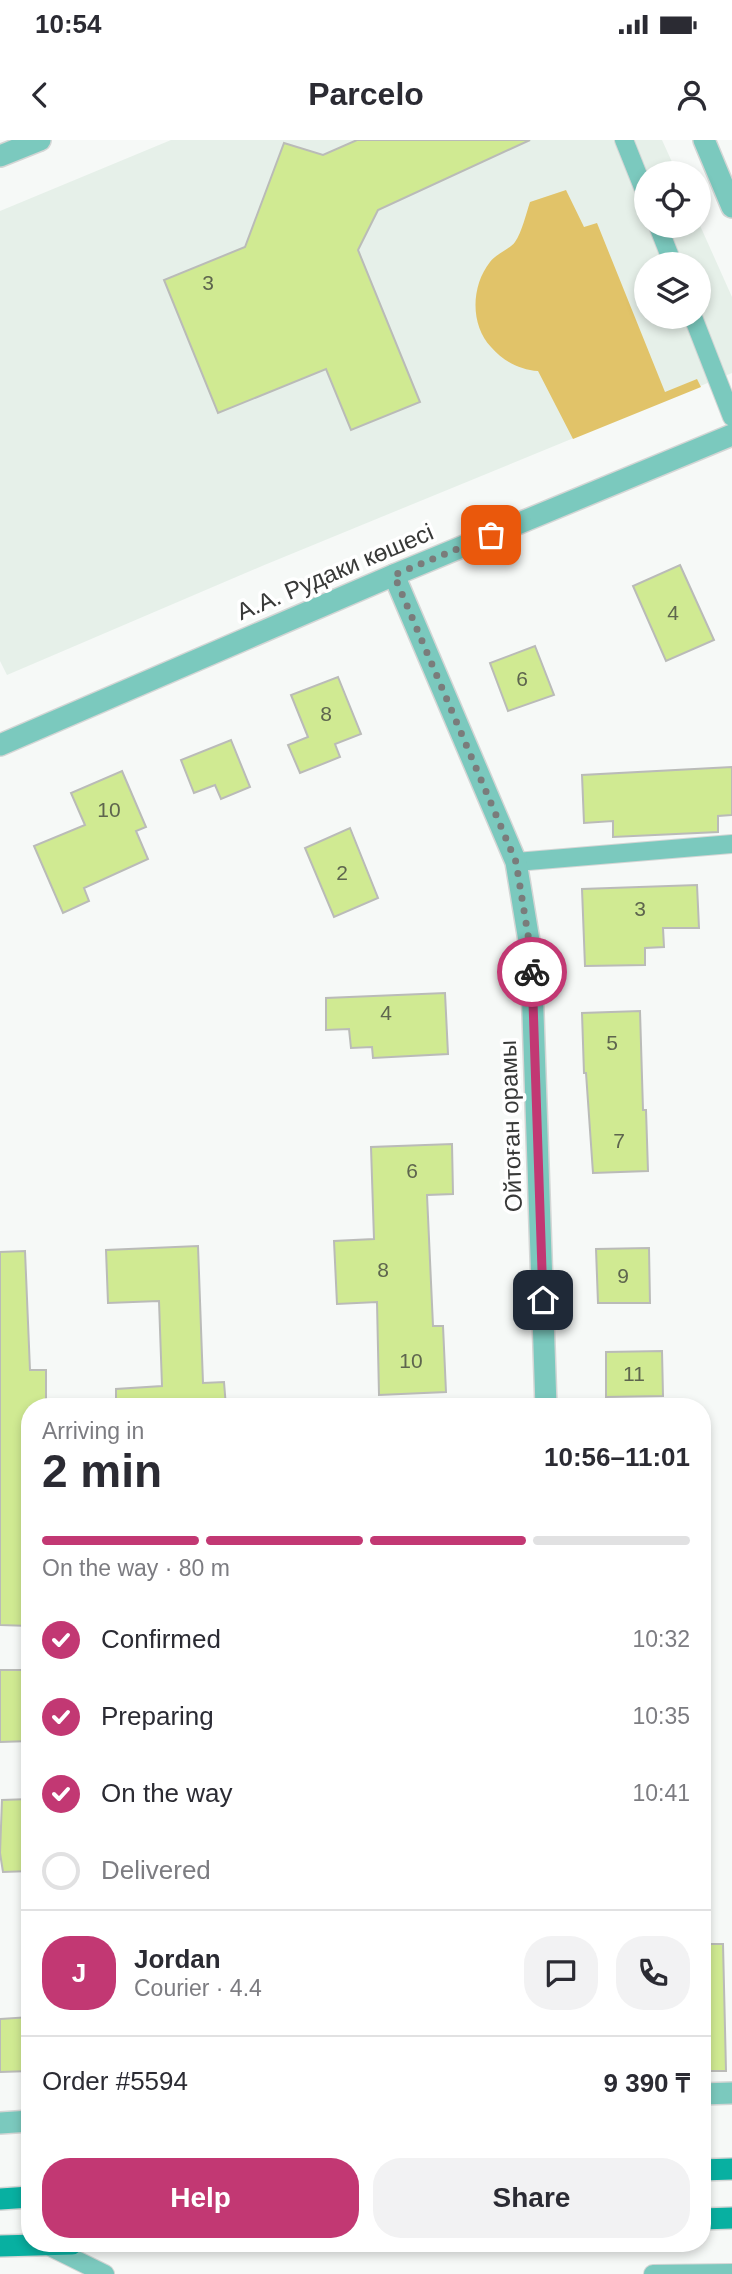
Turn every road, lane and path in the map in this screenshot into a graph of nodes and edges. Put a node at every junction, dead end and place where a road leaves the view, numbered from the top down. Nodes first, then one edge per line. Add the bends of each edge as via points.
1 (40, 140) edge
2 (624, 140) edge
3 (704, 140) edge
4 (0, 156) edge
5 (634, 165) edge
6 (732, 207) edge
7 (698, 329) edge
8 (732, 417) edge
9 (732, 435) edge
10 (394, 575) junction
11 (0, 745) edge
12 (732, 844) edge
13 (516, 862) junction
14 (546, 1398) edge
15 (732, 2093) edge
16 (711, 2094) edge
17 (21, 2122) edge
18 (0, 2123) edge
19 (732, 2169) edge
20 (711, 2170) edge
21 (21, 2198) edge
22 (0, 2199) edge
23 (732, 2218) edge
24 (711, 2219) edge
25 (0, 2246) edge
26 (21, 2246) edge
27 (60, 2252) edge
28 (732, 2273) edge
29 (105, 2274) edge
30 (653, 2274) edge

1 - 4 street
2 - 5 lane
3 - 6 street
7 - 8 lane
9 - 10 street, А.А. Рудаки көшесі
10 - 11 street, А.А. Рудаки көшесі
10 - 13 street, Ойтоған орамы
12 - 13 lane
13 - 14 street, Ойтоған орамы via 531,953
15 - 16 street
17 - 18 street
19 - 20 main road
21 - 22 main road
23 - 24 main road
25 - 26 main road
27 - 29 lane
28 - 30 lane

